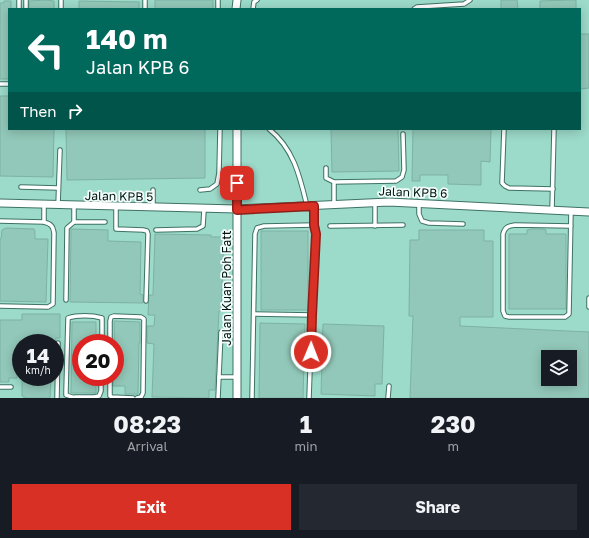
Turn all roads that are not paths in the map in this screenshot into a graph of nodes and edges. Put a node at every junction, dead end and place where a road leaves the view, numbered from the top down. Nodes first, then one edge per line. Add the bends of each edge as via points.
1 (470, 0) edge
2 (416, 8) edge
3 (220, 130) edge
4 (237, 130) edge
5 (270, 130) edge
6 (504, 130) edge
7 (554, 130) edge
8 (403, 134) dead end
9 (60, 150) dead end
10 (326, 168) dead end
11 (334, 182) junction
12 (21, 187) dead end
13 (58, 188) junction
14 (553, 189) junction
15 (153, 190) dead end
16 (200, 190) dead end
17 (375, 202) junction
18 (419, 202) junction
19 (0, 203) edge
20 (334, 204) junction
21 (44, 205) junction
22 (58, 206) junction
23 (74, 206) junction
24 (311, 206) junction
25 (116, 207) junction
26 (153, 208) junction
27 (204, 210) junction
28 (237, 210) junction
29 (552, 210) junction
30 (571, 212) junction
31 (589, 212) edge
32 (0, 221) edge
33 (44, 222) junction
34 (74, 222) junction
35 (105, 222) dead end
36 (463, 224) dead end
37 (314, 225) junction
38 (403, 225) dead end
39 (330, 226) dead end
40 (375, 226) junction
41 (571, 226) junction
42 (156, 230) dead end
43 (589, 298) edge
44 (66, 300) dead end
45 (146, 301) dead end
46 (0, 306) edge
47 (589, 307) edge
48 (254, 314) junction
49 (312, 315) junction
50 (221, 332) dead end
51 (102, 334) edge
52 (110, 334) edge
53 (238, 377) junction
54 (219, 378) junction
55 (57, 386) edge
56 (101, 386) edge
57 (110, 386) edge
58 (389, 386) dead end
59 (0, 387) edge
60 (11, 387) dead end
61 (57, 398) edge
62 (75, 398) edge
63 (133, 398) edge
64 (137, 398) edge
65 (218, 398) edge
66 (237, 398) edge
67 (252, 398) edge
68 (309, 398) edge
69 (388, 398) edge

1 - 2 lane via 464,4
3 - 16 lane via 217,184 210,189
4 - 28 street, Jalan Kuan Poh Fatt
5 - 24 lane via 292,154
6 - 14 lane via 504,186
7 - 14 lane
8 - 11 lane via 402,177 396,181
9 - 13 lane
10 - 11 lane via 326,178
11 - 20 lane
12 - 13 lane
13 - 22 lane
14 - 29 lane
15 - 26 lane
17 - 18 street, Jalan KPB 6
17 - 20 street, Jalan KPB 6
17 - 40 lane
18 - 29 street, Jalan KPB 6
18 - 36 lane via 418,214 422,221
19 - 21 street, Jalan KPB 5
20 - 24 street, Jalan KPB 6
21 - 22 street, Jalan KPB 5
21 - 33 lane
22 - 23 street, Jalan KPB 5
23 - 25 street, Jalan KPB 5
23 - 34 lane
24 - 28 street, Jalan KPB 6
24 - 37 lane
25 - 26 street, Jalan KPB 5
25 - 45 lane via 116,229 143,230 148,234
26 - 27 street, Jalan KPB 5
27 - 28 street, Jalan KPB 5
27 - 42 lane via 203,226
28 - 53 street, Jalan Kuan Poh Fatt
29 - 30 street, Jalan KPB 6
30 - 31 street, Jalan KPB 6
30 - 41 lane
32 - 33 lane
33 - 46 lane via 53,227 54,233 53,304 48,307
34 - 35 lane
34 - 44 lane via 67,228
37 - 48 lane via 257,228
37 - 49 lane via 316,234
38 - 40 lane
39 - 40 lane
41 - 41 lane via 569,314 565,317 505,316 505,229 515,225
43 - 47 lane
48 - 49 lane
48 - 67 lane
49 - 68 lane
50 - 54 lane
51 - 62 lane via 102,318 68,318 66,395
52 - 64 lane via 111,317 144,319 143,393
53 - 54 lane
53 - 66 street, Jalan Kuan Poh Fatt
54 - 65 lane
55 - 61 lane
56 - 62 lane via 99,396
57 - 63 lane via 110,396
58 - 69 lane
59 - 60 lane

